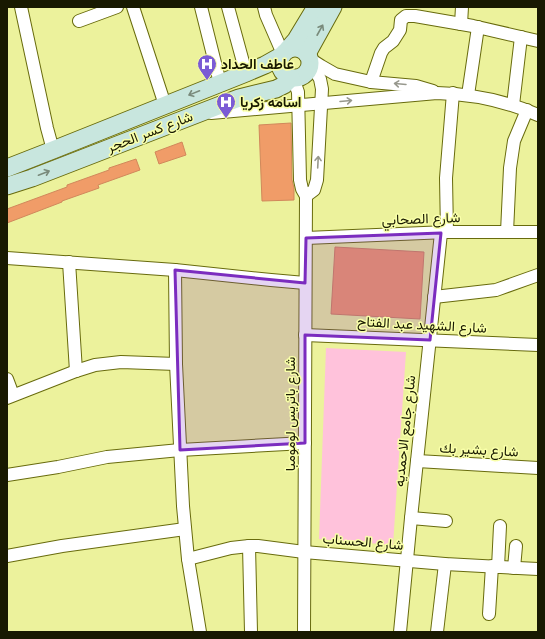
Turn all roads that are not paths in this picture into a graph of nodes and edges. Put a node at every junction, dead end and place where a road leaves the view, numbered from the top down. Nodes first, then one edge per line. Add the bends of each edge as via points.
1 (21, 7) edge
2 (117, 7) edge
3 (132, 7) edge
4 (201, 7) edge
5 (228, 7) edge
6 (264, 7) edge
7 (316, 7) edge
8 (333, 7) edge
9 (462, 7) edge
10 (79, 20) dead end
11 (461, 24) junction
12 (478, 27) junction
13 (521, 37) junction
14 (538, 41) edge
15 (284, 53) junction
16 (309, 59) junction
17 (246, 73) junction
18 (292, 78) junction
19 (371, 82) junction
20 (220, 83) junction
21 (438, 93) junction
22 (453, 93) junction
23 (468, 95) junction
24 (321, 103) junction
25 (165, 105) junction
26 (298, 105) junction
27 (513, 105) junction
28 (532, 113) edge
29 (195, 114) junction
30 (53, 150) junction
31 (8, 165) edge
32 (7, 186) edge
33 (306, 196) junction
34 (507, 232) junction
35 (538, 232) edge
36 (444, 233) junction
37 (306, 238) junction
38 (7, 258) edge
39 (69, 262) junction
40 (175, 270) junction
41 (538, 275) edge
42 (306, 283) junction
43 (434, 297) junction
44 (305, 335) junction
45 (430, 340) junction
46 (538, 345) edge
47 (176, 364) junction
48 (76, 371) junction
49 (7, 379) edge
50 (10, 396) edge
51 (305, 443) junction
52 (180, 450) junction
53 (417, 461) junction
54 (538, 468) edge
55 (7, 475) edge
56 (411, 518) junction
57 (446, 521) dead end
58 (500, 526) dead end
59 (184, 530) junction
60 (249, 546) junction
61 (516, 546) dead end
62 (304, 552) junction
63 (7, 556) edge
64 (188, 559) junction
65 (407, 560) junction
66 (445, 564) junction
67 (495, 567) junction
68 (514, 568) junction
69 (538, 569) edge
70 (489, 614) dead end
71 (200, 632) edge
72 (251, 632) edge
73 (304, 632) edge
74 (400, 632) edge
75 (437, 632) edge

1 - 30 street
2 - 10 street
3 - 25 street
4 - 20 street
5 - 17 street
6 - 15 street
7 - 15 main road via 296,40
16 -> 8 main road
9 - 11 street
11 - 12 street
11 - 19 street via 406,16 401,20 400,30 381,53
12 - 13 street
12 - 23 street
13 - 14 street
13 - 27 street
15 - 16 main road via 298,48 304,50
15 - 17 main road, شارع كسر الحجر via 265,66
15 - 18 main road via 280,60 281,69
16 - 18 main road via 306,74
16 - 19 street via 335,74
16 - 24 street via 320,80
17 - 20 main road, شارع كسر الحجر
18 - 26 street, شارع باتريس لومومبا via 298,92
18 - 29 main road, شارع كسر الحجر via 276,89 239,98
21 -> 19 street via 416,86
20 -> 25 main road, شارع كسر الحجر
21 - 22 street
24 -> 21 street
22 - 23 street
22 - 36 street, شارع جامع الاحمديه
23 - 27 street
24 - 26 street
33 -> 24 street via 314,190 318,180
25 - 30 main road, شارع كسر الحجر
26 - 29 street
26 - 33 street, شارع باتريس لومومبا via 300,180
27 - 28 street
28 - 34 street via 514,141
32 -> 29 main road, شارع كسر الحجر
30 - 31 main road, شارع كسر الحجر
33 - 37 street, شارع باتريس لومومبا
34 - 35 street, شارع الصحابي
34 - 36 street, شارع الصحابي
36 - 37 street, شارع الصحابي
36 - 43 street, شارع جامع الاحمديه
37 - 42 street, شارع باتريس لومومبا
38 - 39 street
39 - 40 street
39 - 48 street
40 - 42 street
40 - 47 street
41 - 43 street via 506,288
42 - 44 street, شارع باتريس لومومبا
43 - 45 street, شارع جامع الاحمديه
44 - 45 street, شارع الشهيد عبد الفتاح
44 - 51 street, شارع باتريس لومومبا
45 - 46 street, شارع الشهيد عبد الفتاح
45 - 53 street, شارع جامع الاحمديه
47 - 48 street via 121,362 95,365
47 - 52 street
48 - 50 street
49 - 50 street
51 - 52 street
51 - 62 street, شارع باتريس لومومبا
52 - 55 street via 107,457
52 - 59 street
53 - 54 street, شارع بشير بك
53 - 56 street, شارع جامع الاحمديه
56 - 57 street
56 - 65 street, شارع جامع الاحمديه
58 - 67 street
59 - 63 street
59 - 64 street
60 - 62 street, شارع الحسناب
60 - 64 street, شارع الحسناب
60 - 72 street
61 - 68 street
62 - 65 street, شارع الحسناب
62 - 73 street, شارع باتريس لومومبا
64 - 71 street
65 - 66 street, شارع الحسناب
65 - 74 street, شارع جامع الاحمديه
66 - 67 street, شارع الحسناب
66 - 75 street
67 - 68 street, شارع الحسناب
67 - 70 street
68 - 69 street, شارع الحسناب

